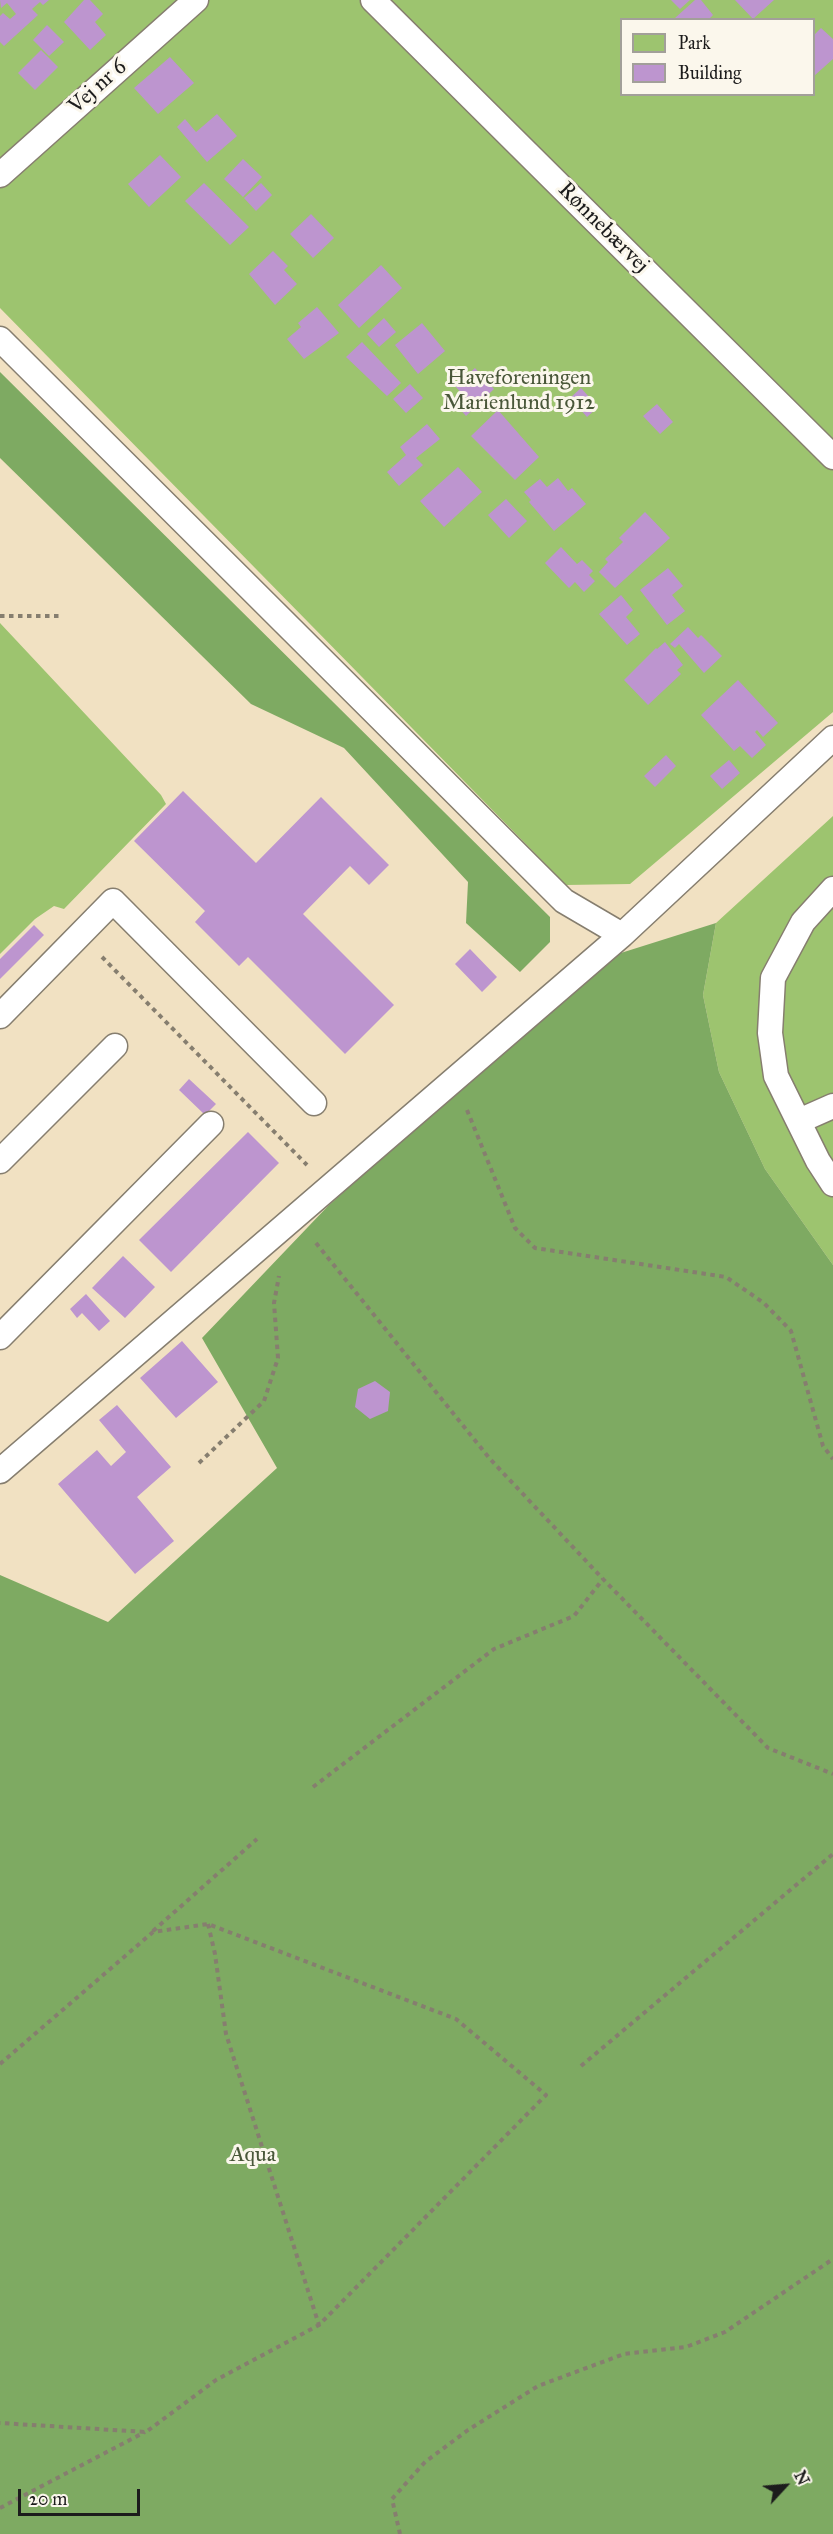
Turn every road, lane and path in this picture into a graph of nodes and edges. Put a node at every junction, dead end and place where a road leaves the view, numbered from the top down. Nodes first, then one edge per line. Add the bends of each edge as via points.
1 (196, 0) edge
2 (373, 0) edge
3 (0, 175) edge
4 (0, 339) edge
5 (833, 457) edge
6 (0, 616) edge
7 (59, 616) dead end
8 (833, 738) edge
9 (833, 889) edge
10 (80, 934) junction
11 (622, 935) junction
12 (0, 1016) edge
13 (115, 1046) dead end
14 (454, 1079) junction
15 (314, 1103) dead end
16 (833, 1106) edge
17 (799, 1121) junction
18 (212, 1124) dead end
19 (0, 1161) edge
20 (833, 1184) edge
21 (329, 1187) junction
22 (292, 1219) junction
23 (0, 1337) edge
24 (833, 1459) edge
25 (199, 1463) dead end
26 (0, 1471) edge
27 (603, 1580) junction
28 (833, 1774) edge
29 (313, 1787) dead end
30 (257, 1839) dead end
31 (833, 1854) edge
32 (208, 1924) junction
33 (153, 1932) junction
34 (0, 2064) edge
35 (581, 2066) dead end
36 (833, 2259) edge
37 (319, 2325) junction
38 (0, 2423) edge
39 (146, 2432) junction
40 (0, 2508) edge
41 (400, 2534) edge

1 - 3 lane, Vej nr 6
2 - 5 lane, Rønnebærvej
4 - 11 lane via 564,901
6 - 7 path
8 - 11 lane
9 - 17 lane via 803,922 773,978 770,1033 776,1076
10 - 12 lane
10 - 15 lane via 113,901
10 - 21 path
11 - 14 lane
13 - 19 lane
14 - 21 lane
14 - 24 path via 515,1227 535,1248 726,1277 764,1303 791,1331 823,1446
16 - 17 lane
17 - 20 lane
18 - 23 lane
21 - 22 lane
22 - 25 path via 274,1303 278,1358 264,1401
22 - 26 lane
22 - 27 path via 490,1460
27 - 28 path via 768,1748
27 - 29 path via 574,1616 494,1649
30 - 33 path
31 - 35 path
32 - 33 path
32 - 37 path via 226,2034
32 - 37 path via 456,2019 546,2095
33 - 34 path
36 - 41 path via 725,2332 686,2347 624,2354 528,2392 425,2462 392,2499
37 - 39 path via 216,2380
38 - 39 path
39 - 40 path

